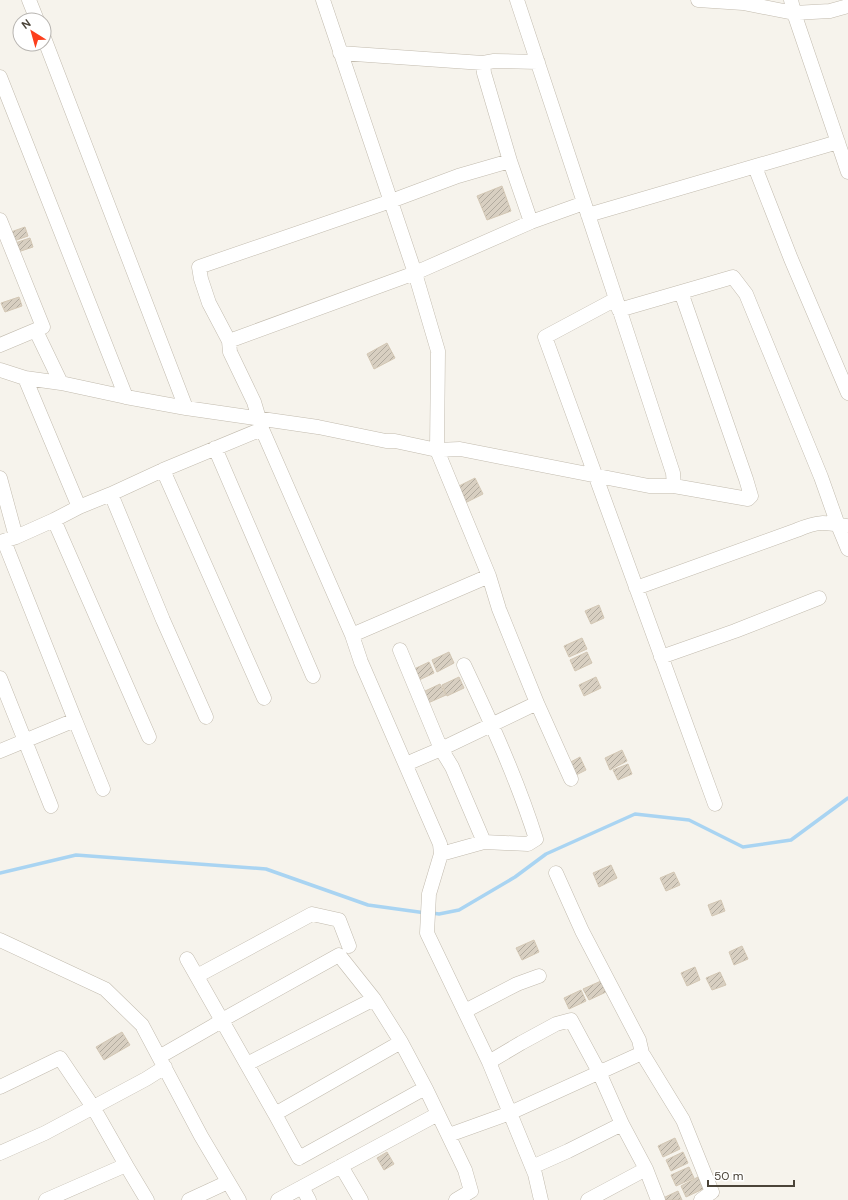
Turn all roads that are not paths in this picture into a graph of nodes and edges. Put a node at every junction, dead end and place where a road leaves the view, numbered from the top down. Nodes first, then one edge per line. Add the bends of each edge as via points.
1 (29, 0) edge
2 (323, 0) edge
3 (517, 0) edge
4 (698, 0) edge
5 (743, 2) edge
6 (793, 6) edge
7 (848, 6) edge
8 (34, 12) edge
9 (49, 52) edge
10 (340, 53) junction
11 (538, 62) junction
12 (483, 63) junction
13 (0, 77) edge
14 (838, 142) junction
15 (510, 160) junction
16 (755, 167) junction
17 (848, 172) edge
18 (391, 201) junction
19 (586, 209) junction
20 (0, 220) edge
21 (531, 222) junction
22 (415, 273) junction
23 (681, 292) junction
24 (618, 305) junction
25 (36, 330) junction
26 (229, 341) junction
27 (0, 345) edge
28 (0, 370) edge
29 (25, 378) junction
30 (61, 383) junction
31 (848, 393) edge
32 (126, 398) junction
33 (186, 408) junction
34 (261, 424) junction
35 (215, 448) junction
36 (437, 450) junction
37 (163, 470) junction
38 (595, 476) junction
39 (0, 478) edge
40 (674, 486) junction
41 (111, 494) junction
42 (79, 507) junction
43 (54, 520) junction
44 (843, 526) edge
45 (7, 540) edge
46 (848, 549) edge
47 (489, 576) junction
48 (636, 588) junction
49 (819, 598) dead end
50 (352, 635) junction
51 (400, 650) dead end
52 (661, 657) junction
53 (464, 665) dead end
54 (313, 676) dead end
55 (0, 678) edge
56 (264, 698) dead end
57 (537, 703) junction
58 (206, 717) dead end
59 (75, 720) junction
60 (492, 725) junction
61 (149, 738) dead end
62 (26, 741) junction
63 (441, 749) junction
64 (0, 751) edge
65 (406, 764) junction
66 (571, 779) dead end
67 (103, 788) dead end
68 (715, 804) dead end
69 (51, 806) dead end
70 (484, 842) junction
71 (441, 854) junction
72 (556, 873) dead end
73 (0, 940) edge
74 (349, 946) dead end
75 (187, 959) dead end
76 (196, 976) junction
77 (540, 976) dead end
78 (374, 998) junction
79 (465, 1011) junction
80 (222, 1020) junction
81 (401, 1042) junction
82 (642, 1053) junction
83 (162, 1062) junction
84 (489, 1062) junction
85 (247, 1064) junction
86 (599, 1072) junction
87 (0, 1087) edge
88 (418, 1092) dead end
89 (93, 1107) junction
90 (510, 1113) junction
91 (276, 1114) junction
92 (438, 1114) junction
93 (622, 1124) junction
94 (449, 1135) junction
95 (0, 1153) edge
96 (126, 1165) junction
97 (341, 1166) junction
98 (532, 1167) junction
99 (646, 1169) junction
100 (228, 1182) junction
101 (302, 1187) junction
102 (472, 1195) edge
103 (46, 1200) edge
104 (147, 1200) edge
105 (189, 1200) edge
106 (239, 1200) edge
107 (278, 1200) edge
108 (309, 1200) edge
109 (361, 1200) edge
110 (456, 1200) edge
111 (541, 1200) edge
112 (588, 1200) edge
113 (658, 1200) edge
114 (701, 1200) edge

1 - 8 street
2 - 10 street
3 - 11 street
4 - 5 street
5 - 6 street
6 - 7 street via 830,11
6 - 14 street
9 - 33 street
10 - 12 street
10 - 18 street
11 - 12 street via 494,60
11 - 19 street
12 - 15 street
13 - 32 street
14 - 16 street
14 - 17 street
15 - 18 street
15 - 21 street
16 - 19 street
16 - 31 street
18 - 22 street
18 - 26 street via 199,267 209,303
19 - 21 street
19 - 24 street
20 - 25 street via 43,327
21 - 22 street
22 - 26 street
22 - 36 street via 438,351
23 - 24 street
23 - 40 street via 751,496 748,499
23 - 44 street via 733,277 746,294
24 - 38 street via 545,337
24 - 40 street via 673,473
25 - 27 street
25 - 30 street
26 - 34 street via 230,352 254,402
28 - 29 street
29 - 30 street
29 - 42 street
30 - 32 street
32 - 33 street
33 - 34 street
34 - 35 street
34 - 36 street via 318,427
34 - 50 street
35 - 37 street
35 - 54 street
36 - 38 street via 460,449
36 - 47 street
37 - 41 street
37 - 56 street
38 - 40 street via 649,486
38 - 48 street
39 - 45 street
41 - 42 street
41 - 58 street
42 - 43 street
43 - 45 street
43 - 61 street
44 - 46 street
44 - 48 street via 811,524
45 - 59 street
47 - 50 street
47 - 57 street via 499,609
48 - 52 street
49 - 52 street
50 - 65 street via 361,662
51 - 63 street
52 - 68 street
53 - 60 street
55 - 62 street
57 - 60 street
57 - 66 street
59 - 62 street
59 - 67 street
60 - 63 street
60 - 70 street via 536,839 528,844
62 - 64 street
62 - 69 street
63 - 65 street
63 - 70 street via 452,767
65 - 71 street via 440,844
70 - 71 street
71 - 79 street via 429,894 427,933
72 - 82 street via 582,931 639,1040
73 - 83 street via 105,990 142,1025
74 - 76 street via 339,920 312,914
75 - 76 street
76 - 80 street
77 - 79 street via 517,984
78 - 80 street via 339,954
78 - 81 street
78 - 85 street
79 - 84 street
80 - 83 street
80 - 85 street
81 - 91 street
81 - 92 street
82 - 86 street
82 - 114 street via 683,1120 712,1192
83 - 89 street via 146,1080
83 - 100 street
84 - 86 street via 521,1042 569,1019
84 - 90 street
85 - 91 street
86 - 90 street
86 - 93 street
87 - 89 street via 60,1058
88 - 91 street via 299,1158
89 - 95 street
89 - 96 street
90 - 94 street
90 - 98 street
92 - 94 street
92 - 97 street
93 - 98 street
93 - 99 street
94 - 102 street via 466,1170
96 - 103 street
96 - 104 street
97 - 101 street
97 - 109 street
98 - 111 street
99 - 112 street
99 - 113 street
100 - 105 street
100 - 106 street
101 - 107 street
101 - 108 street
102 - 110 street

